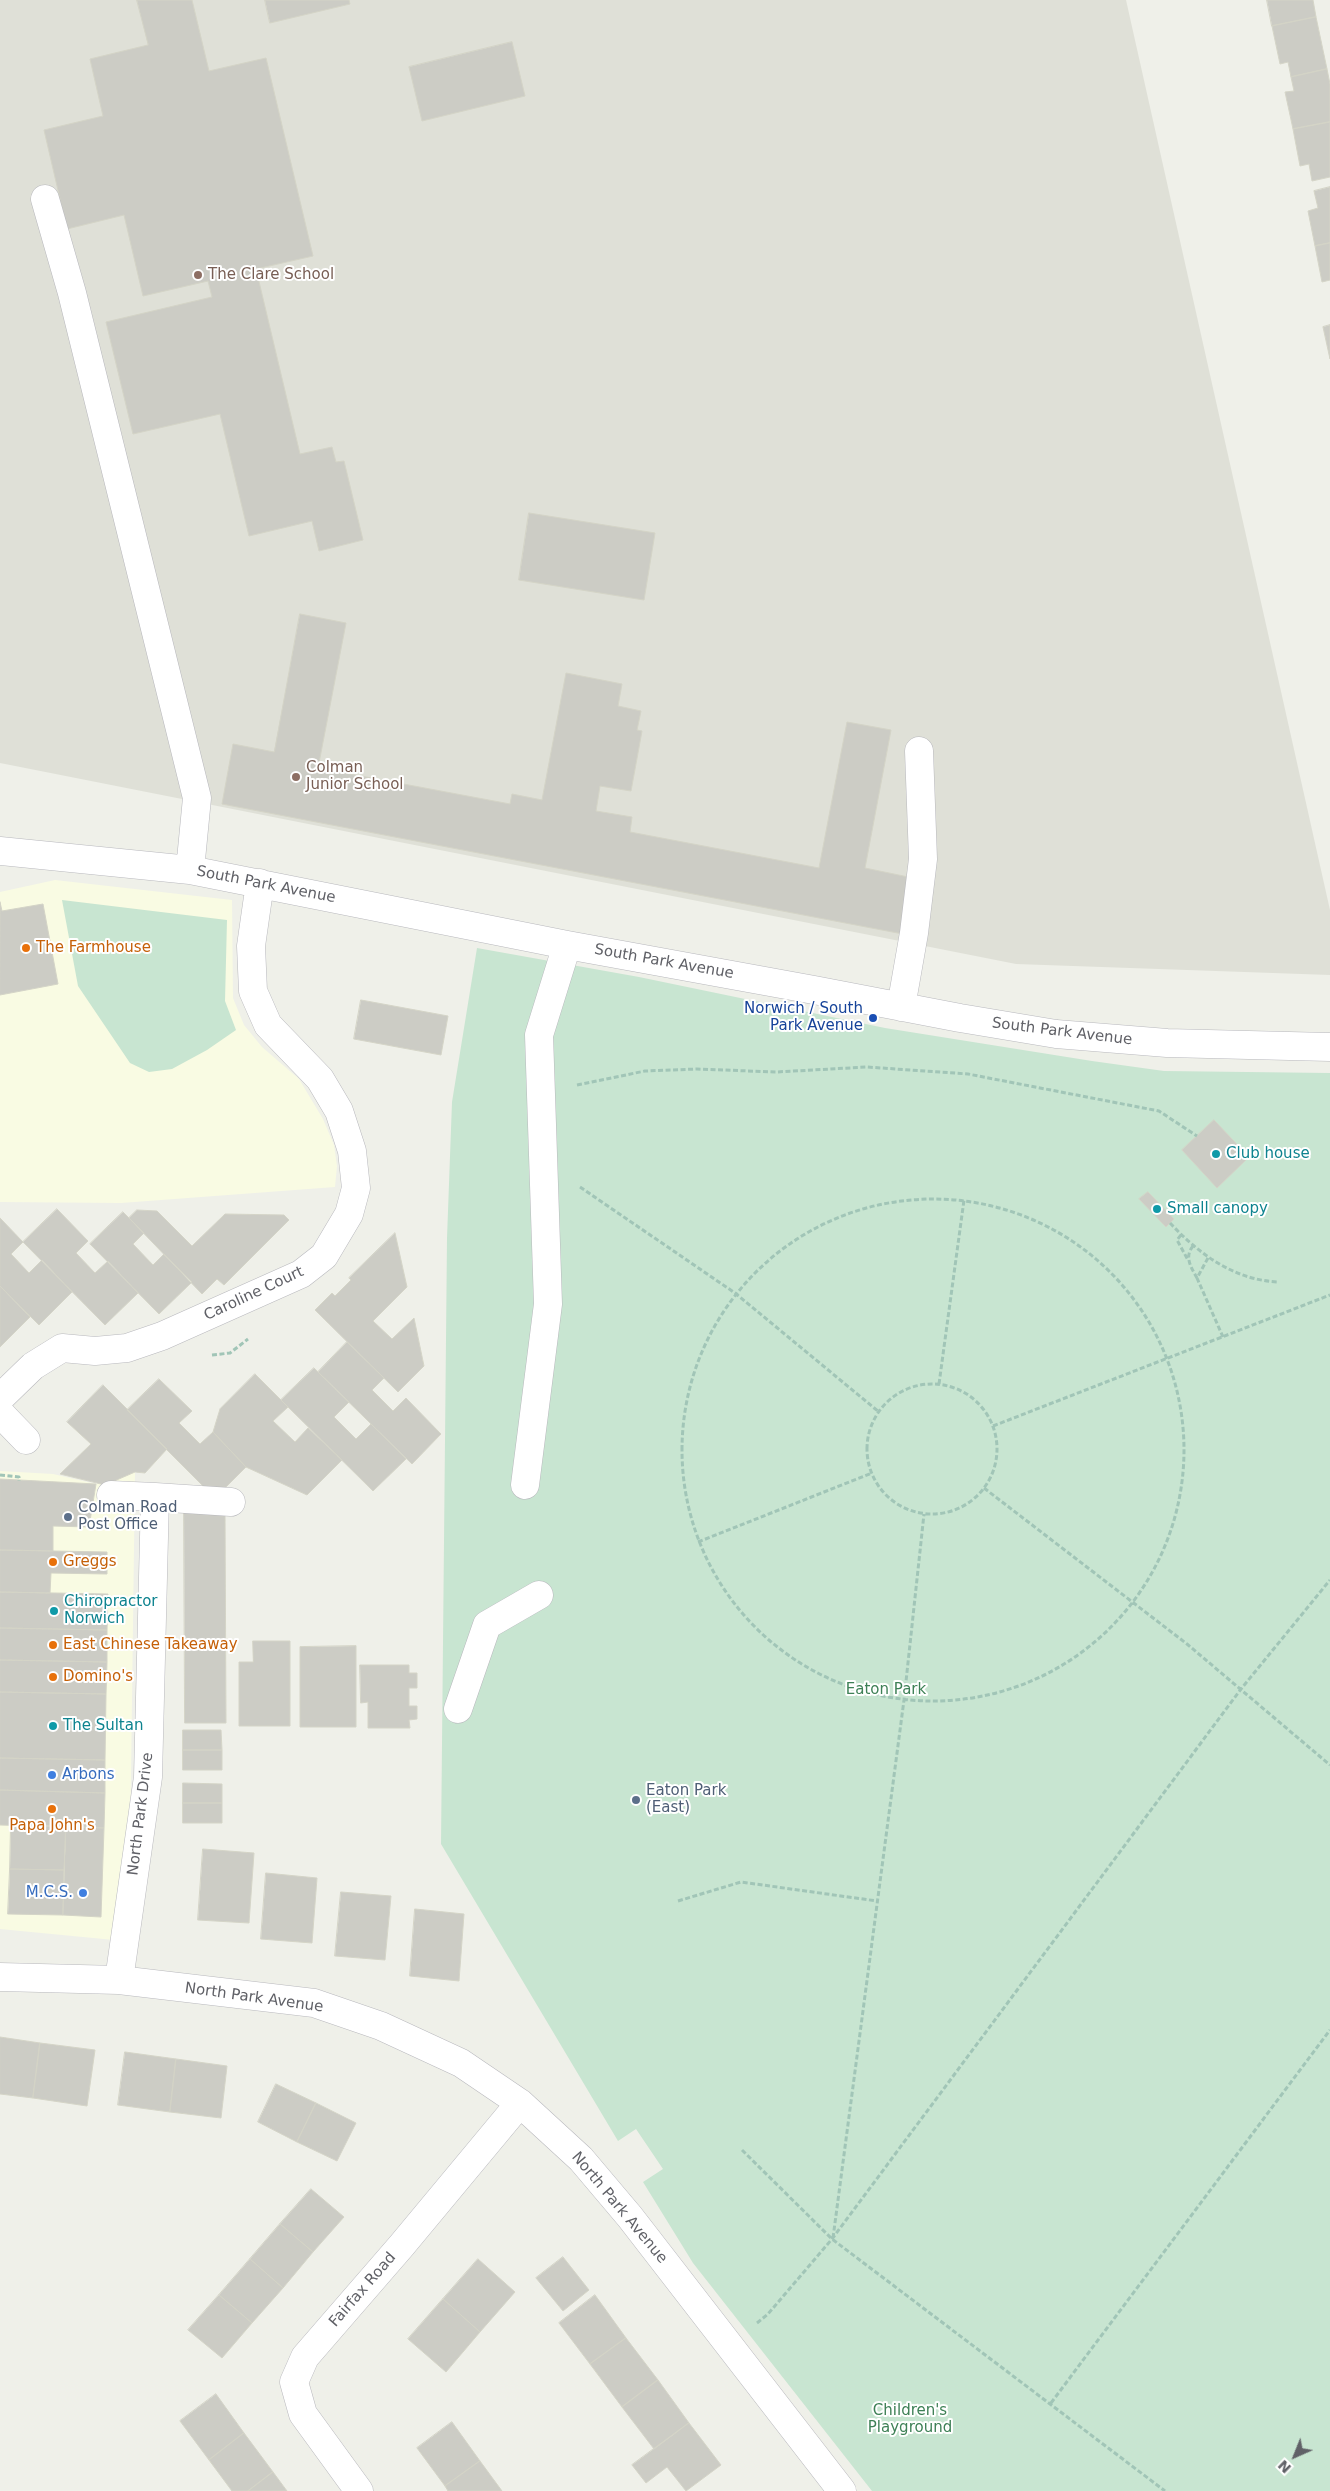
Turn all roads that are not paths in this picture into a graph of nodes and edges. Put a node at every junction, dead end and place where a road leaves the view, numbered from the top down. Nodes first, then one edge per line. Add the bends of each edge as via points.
1 (45, 199) dead end
2 (919, 751) dead end
3 (0, 851) edge
4 (190, 870) junction
5 (260, 883) junction
6 (567, 945) junction
7 (901, 1007) junction
8 (1330, 1047) edge
9 (0, 1398) edge
10 (0, 1413) edge
11 (26, 1440) dead end
12 (525, 1486) dead end
13 (111, 1495) dead end
14 (155, 1497) junction
15 (231, 1502) dead end
16 (539, 1595) dead end
17 (458, 1710) dead end
18 (0, 1977) edge
19 (119, 1980) junction
20 (520, 2102) junction
21 (359, 2491) edge
22 (842, 2491) edge

1 - 4 street via 74,302 197,798
2 - 7 street via 924,859
3 - 4 street, South Park Avenue
4 - 5 street, South Park Avenue
5 - 6 street, South Park Avenue
5 - 9 street, Caroline Court via 251,946 253,991 268,1025 320,1079 339,1111 352,1151 356,1188 349,1214 324,1256 301,1274 128,1348 95,1351 62,1348 33,1366
6 - 7 street, South Park Avenue
6 - 12 street via 539,1035 548,1304
7 - 8 street, South Park Avenue via 1056,1034 1167,1043
10 - 11 street
13 - 14 street
14 - 15 street
14 - 19 street, North Park Drive via 148,1777
16 - 17 street via 487,1625
18 - 19 street, North Park Avenue
19 - 20 street, North Park Avenue via 314,2003 381,2026 461,2063
20 - 21 street, Fairfax Road via 305,2357 294,2382 303,2414
20 - 22 street, North Park Avenue via 581,2159

